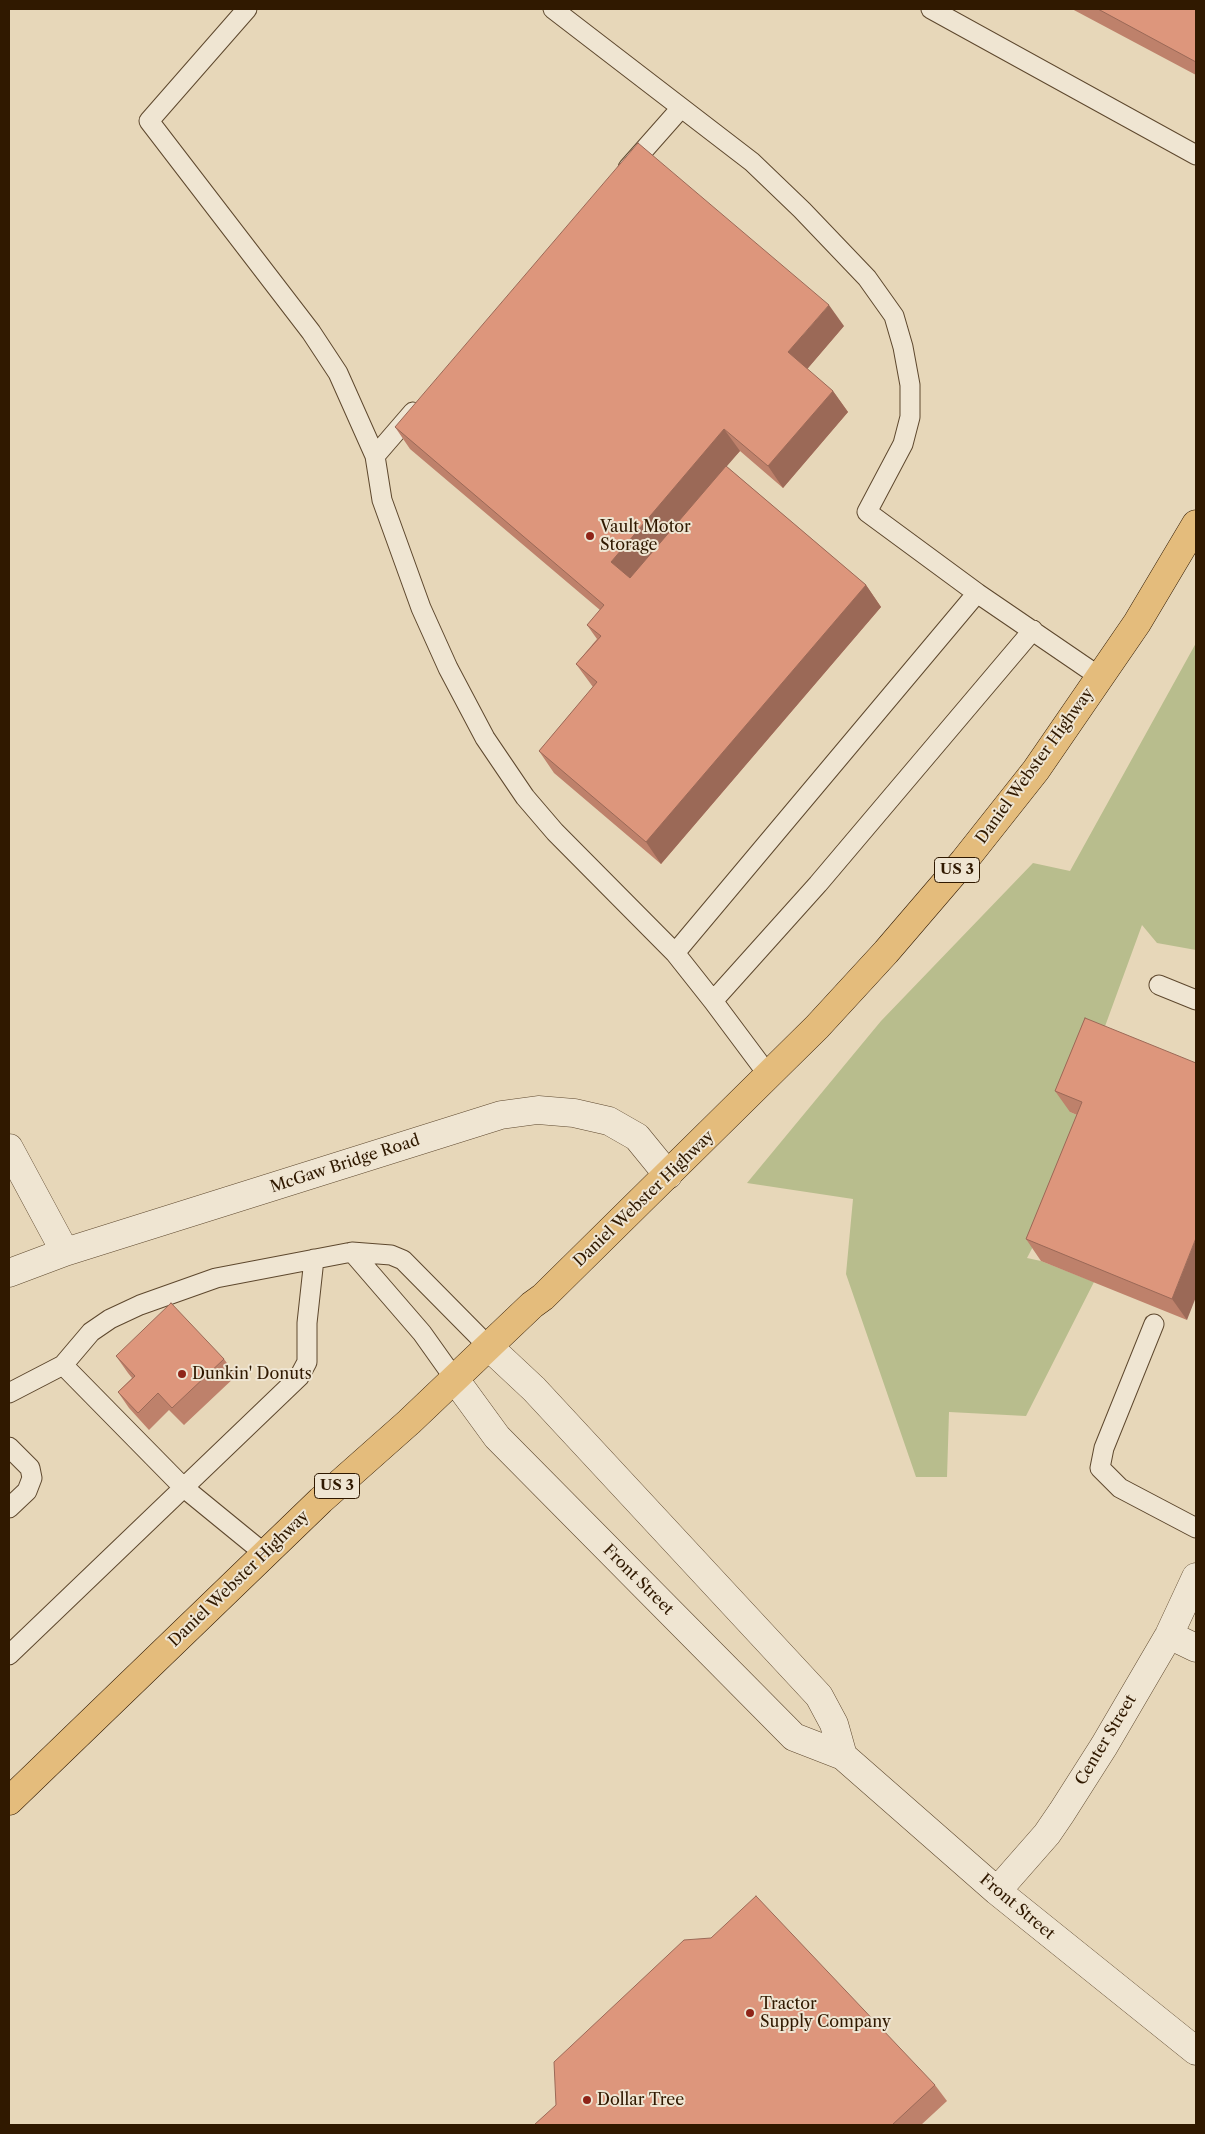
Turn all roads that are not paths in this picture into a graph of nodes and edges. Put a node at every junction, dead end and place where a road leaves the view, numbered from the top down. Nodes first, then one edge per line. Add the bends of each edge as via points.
1 (247, 9) edge
2 (553, 9) edge
3 (931, 9) edge
4 (681, 108) junction
5 (1196, 155) edge
6 (616, 182) edge
7 (427, 396) edge
8 (375, 456) junction
9 (1196, 524) edge
10 (977, 593) junction
11 (1032, 630) junction
12 (1100, 677) junction
13 (675, 953) junction
14 (1159, 985) dead end
15 (1196, 1000) edge
16 (713, 1001) junction
17 (769, 1076) junction
18 (9, 1148) edge
19 (668, 1175) junction
20 (65, 1252) junction
21 (352, 1252) junction
22 (314, 1259) junction
23 (9, 1273) edge
24 (1154, 1324) dead end
25 (488, 1346) junction
26 (63, 1365) junction
27 (454, 1378) junction
28 (9, 1393) edge
29 (9, 1447) edge
30 (183, 1487) junction
31 (9, 1508) edge
32 (1196, 1528) edge
33 (265, 1554) junction
34 (1196, 1577) edge
35 (1169, 1635) junction
36 (1196, 1648) edge
37 (9, 1655) edge
38 (842, 1756) junction
39 (9, 1801) edge
40 (997, 1891) junction
41 (1196, 2051) edge

1 - 8 lane via 150,121 311,332 338,373
2 - 4 lane
3 - 5 lane
4 - 6 lane
4 - 10 lane via 752,162 802,210 868,278 894,316 910,385 910,417 903,444 867,512
7 - 8 lane
8 - 13 lane via 382,500 421,608 485,738 525,797 555,832
9 - 12 main road, Daniel Webster Highway / US 3 via 1137,623
10 - 11 lane
10 - 13 lane
11 - 12 lane
11 - 16 lane via 818,884
12 - 17 main road, Daniel Webster Highway / US 3 via 1036,770 964,861 886,952
13 - 16 lane
14 - 15 lane
16 - 17 lane
17 - 19 main road, Daniel Webster Highway / US 3
18 - 20 street
19 - 20 street, McGaw Bridge Road via 637,1137 609,1121 574,1113 538,1110 501,1115
19 - 25 main road, Daniel Webster Highway / US 3
20 - 23 street, McGaw Bridge Road
21 - 22 lane
21 - 25 lane via 390,1255 403,1260
21 - 27 lane via 422,1333
22 - 26 lane via 216,1278 140,1305 91,1332
22 - 30 lane via 307,1323 307,1362 299,1377
24 - 32 lane via 1104,1448 1100,1468 1120,1488
25 - 27 main road, Daniel Webster Highway / US 3
25 - 38 street via 534,1389 819,1696 834,1724
26 - 28 lane
26 - 30 lane
27 - 33 main road, Daniel Webster Highway / US 3
27 - 38 street, Front Street via 497,1437 794,1737
29 - 31 lane via 30,1468 32,1478 27,1491
30 - 33 lane
30 - 37 lane
33 - 39 main road, Daniel Webster Highway / US 3
34 - 35 street, Center Street
35 - 36 street
35 - 40 street, Center Street via 1062,1812
38 - 40 street, Front Street
40 - 41 street, Front Street

